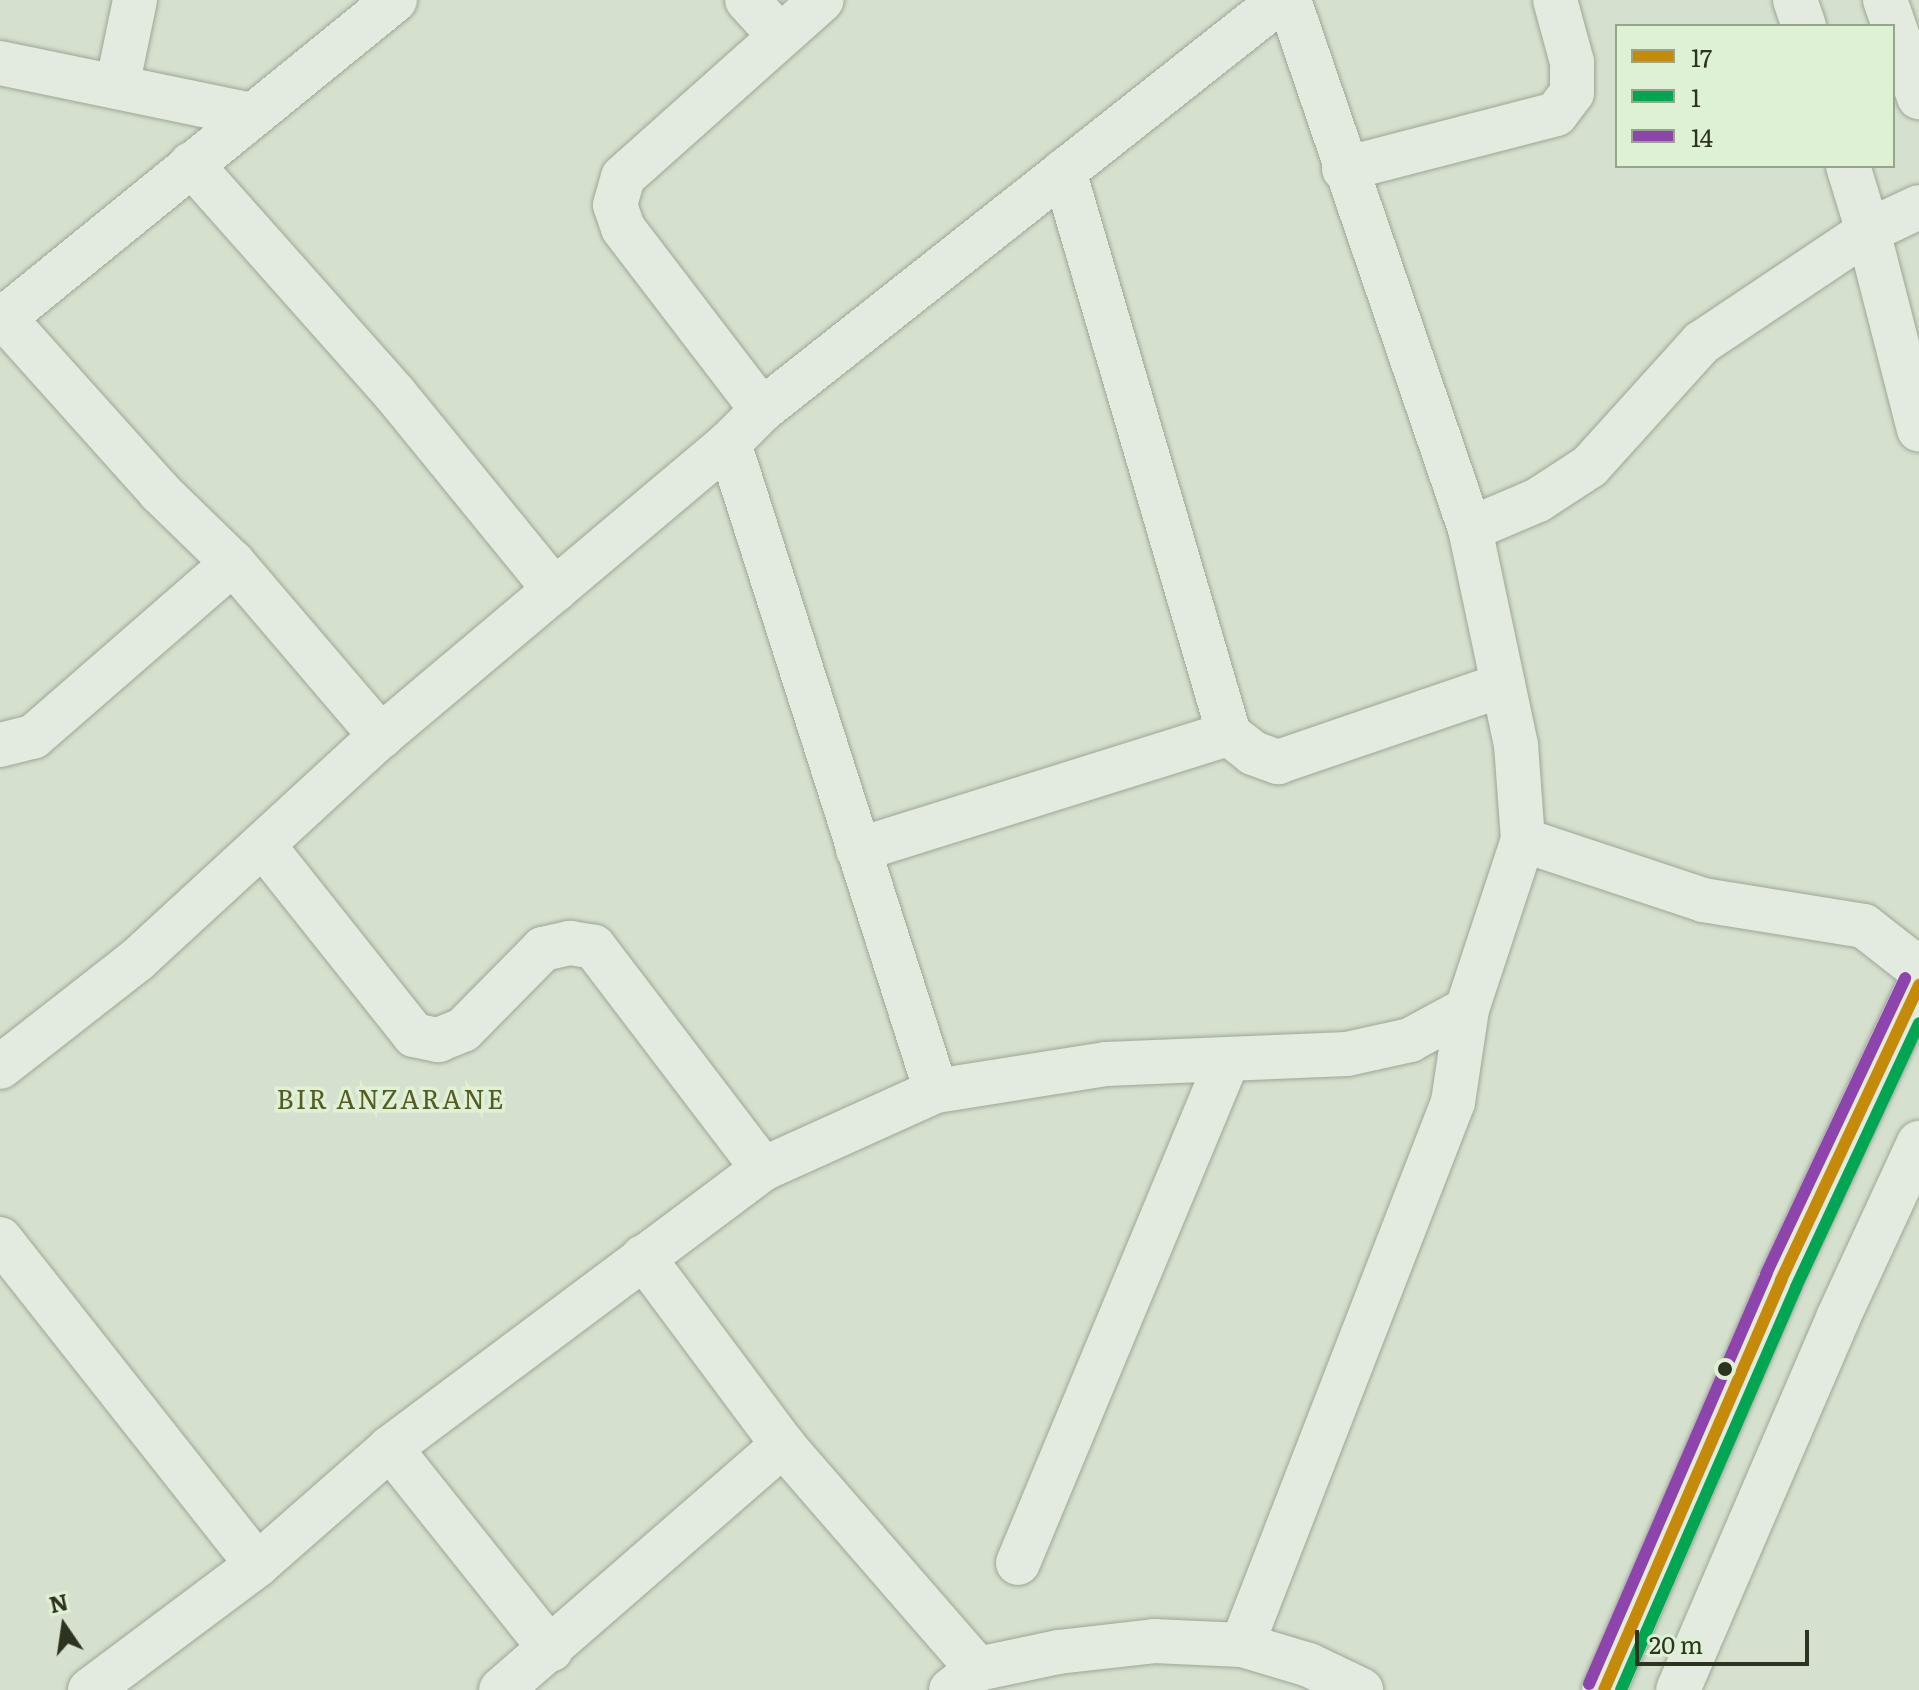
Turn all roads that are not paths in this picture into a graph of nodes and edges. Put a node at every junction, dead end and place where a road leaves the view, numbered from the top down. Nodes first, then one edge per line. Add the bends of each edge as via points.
1 (135, 0) edge
2 (395, 0) edge
3 (747, 0) edge
4 (822, 0) edge
5 (1281, 0) edge
6 (1289, 0) edge
7 (1555, 0) edge
8 (1795, 0) edge
9 (1885, 0) edge
10 (1803, 24) edge
11 (1893, 24) edge
12 (1895, 29) edge
13 (779, 35) junction
14 (0, 63) edge
15 (117, 87) junction
16 (1919, 97) edge
17 (251, 115) junction
18 (191, 164) junction
19 (1849, 168) edge
20 (1344, 169) junction
21 (1064, 171) junction
22 (1919, 207) edge
23 (1868, 231) junction
24 (2, 320) edge
25 (762, 410) junction
26 (1919, 430) edge
27 (729, 443) junction
28 (1470, 529) junction
29 (233, 563) junction
30 (555, 590) junction
31 (1503, 685) junction
32 (1229, 734) junction
33 (381, 736) junction
34 (0, 745) edge
35 (1523, 840) junction
36 (263, 845) junction
37 (858, 850) junction
38 (1919, 969) edge
39 (1919, 985) edge
40 (1467, 1009) junction
41 (1228, 1059) junction
42 (0, 1067) edge
43 (936, 1091) junction
44 (1919, 1143) edge
45 (763, 1169) junction
46 (0, 1239) edge
47 (643, 1257) junction
48 (783, 1445) junction
49 (390, 1448) junction
50 (1018, 1563) dead end
51 (257, 1565) junction
52 (1242, 1645) junction
53 (551, 1650) junction
54 (964, 1680) edge
55 (104, 1686) edge
56 (501, 1690) edge
57 (1361, 1690) edge
58 (1604, 1690) edge
59 (1678, 1690) edge

1 - 15 street
2 - 17 street
3 - 13 street
4 - 13 street
5 - 21 street
6 - 20 street
7 - 20 street via 1572,62 1572,93 1556,114
8 - 10 street
9 - 11 street
12 - 16 street
13 - 25 street via 623,177 615,205 623,228
14 - 15 street
15 - 17 street
17 - 18 street
18 - 24 street
18 - 30 street via 395,394
19 - 23 street
20 - 28 street
21 - 25 street
21 - 32 street
22 - 23 street
23 - 26 street
23 - 28 street via 1701,343 1590,466 1538,500
24 - 29 street
25 - 27 street
27 - 30 street
27 - 37 street
28 - 31 street
29 - 33 street
29 - 34 street via 33,737
30 - 33 street
31 - 32 street via 1278,762 1253,753
31 - 35 street via 1516,745
32 - 37 street
33 - 36 street
35 - 38 street via 1703,900 1864,926
35 - 40 street
36 - 42 street via 137,960
36 - 45 street via 414,1035 438,1040 463,1030 543,949 570,943 594,947
37 - 43 street
39 - 58 street via 1781,1280
40 - 41 street via 1410,1040 1347,1054
40 - 52 street via 1453,1102
41 - 43 street via 1106,1064
41 - 50 street
43 - 45 street
44 - 59 street
45 - 47 street
46 - 51 street
47 - 48 street
47 - 49 street
48 - 53 street
48 - 54 street
49 - 51 street
49 - 53 street
51 - 55 street
52 - 54 street via 1154,1641 1058,1652
52 - 57 street via 1309,1665
53 - 56 street

